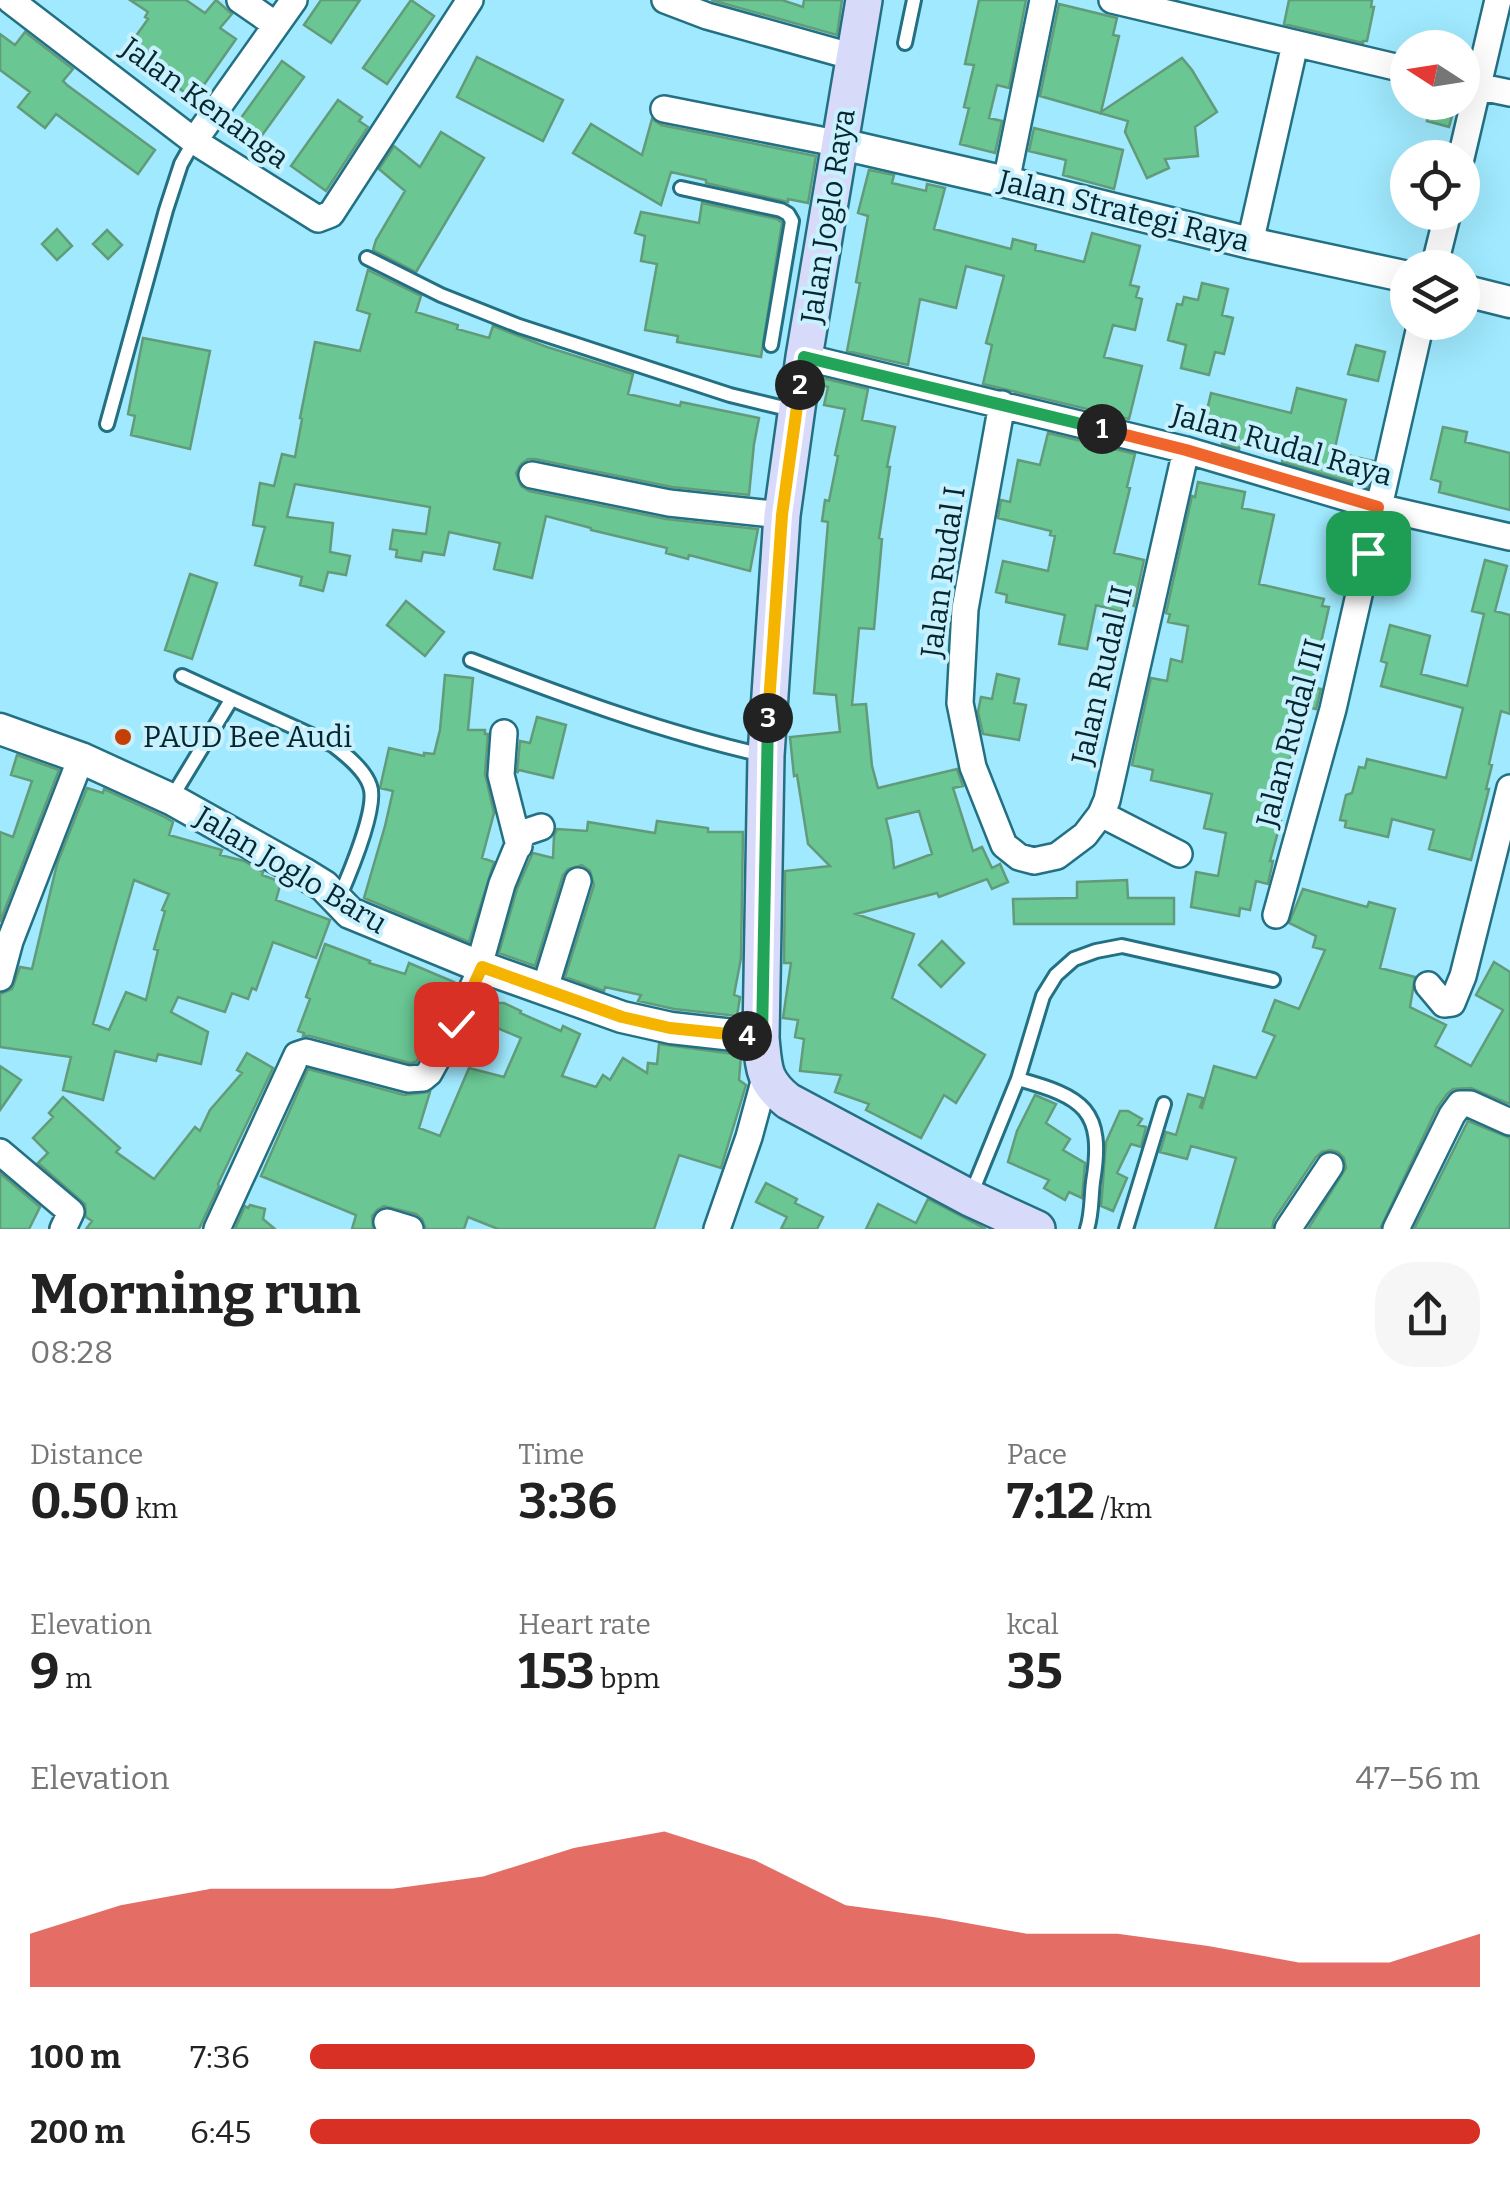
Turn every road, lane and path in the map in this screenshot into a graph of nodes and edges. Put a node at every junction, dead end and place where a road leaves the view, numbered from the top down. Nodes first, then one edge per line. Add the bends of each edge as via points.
1 (10, 0) edge
2 (240, 0) edge
3 (294, 0) edge
4 (470, 0) edge
5 (666, 0) edge
6 (864, 0) edge
7 (914, 0) edge
8 (1043, 0) edge
9 (1112, 0) edge
10 (1498, 0) edge
11 (276, 25) junction
12 (905, 43) dead end
13 (1295, 44) junction
14 (1480, 54) edge
15 (854, 57) junction
16 (1390, 66) edge
17 (1480, 86) edge
18 (1510, 93) edge
19 (664, 109) dead end
20 (194, 141) junction
21 (840, 144) junction
22 (1006, 182) junction
23 (681, 188) dead end
24 (1251, 239) junction
25 (366, 258) dead end
26 (1390, 273) edge
27 (801, 282) junction
28 (1480, 294) edge
29 (1510, 302) edge
30 (1417, 340) edge
31 (788, 351) junction
32 (1002, 404) junction
33 (796, 411) junction
34 (106, 424) dead end
35 (1186, 450) junction
36 (532, 475) dead end
37 (1378, 507) junction
38 (782, 515) junction
39 (1510, 537) edge
40 (471, 660) dead end
41 (182, 676) dead end
42 (231, 700) junction
43 (0, 729) edge
44 (504, 733) dead end
45 (766, 755) junction
46 (81, 758) junction
47 (1510, 788) edge
48 (171, 799) junction
49 (1101, 814) junction
50 (541, 828) dead end
51 (518, 846) junction
52 (1179, 854) dead end
53 (1018, 856) joint
54 (578, 881) dead end
55 (338, 900) junction
56 (1276, 915) dead end
57 (480, 967) junction
58 (0, 974) edge
59 (1273, 980) dead end
60 (1428, 984) dead end
61 (545, 988) junction
62 (762, 1038) junction
63 (766, 1078) junction
64 (1018, 1079) junction
65 (1164, 1104) dead end
66 (1510, 1122) edge
67 (0, 1152) edge
68 (1330, 1166) dead end
69 (981, 1212) edge
70 (63, 1229) edge
71 (217, 1229) edge
72 (717, 1229) edge
73 (1037, 1229) edge
74 (1087, 1229) edge
75 (1126, 1229) edge
76 (1288, 1229) edge
77 (1396, 1229) edge

1 - 20 street, Jalan Kenanga
2 - 11 street
3 - 11 street
4 - 20 street, Jalan Kenanga via 331,214 318,219
5 - 15 street
6 - 15 main road, Jalan Joglo Raya
7 - 12 lane
8 - 22 street
9 - 13 street
10 - 14 street
11 - 20 street
13 - 16 street
13 - 24 street
15 - 21 main road, Jalan Joglo Raya
17 - 18 street
19 - 21 street
20 - 34 lane via 170,198
21 - 22 street, Jalan Strategi Raya
21 - 27 main road, Jalan Joglo Raya
22 - 24 street, Jalan Strategi Raya
23 - 27 lane via 788,214
24 - 26 street, Jalan Strategi Raya
25 - 33 lane via 519,326
27 - 31 main road, Jalan Joglo Raya
28 - 29 street
30 - 37 street, Jalan Rudal III
31 - 32 street, Jalan Rudal Raya
31 - 33 main road, Jalan Joglo Raya
32 - 35 street, Jalan Rudal Raya
32 - 53 street, Jalan Rudal I via 965,610 960,703 972,767 1004,845
33 - 38 main road, Jalan Joglo Raya
35 - 37 street, Jalan Rudal Raya
35 - 49 street, Jalan Rudal II
36 - 38 street via 668,503
37 - 39 street, Jalan Rudal Raya
37 - 56 street, Jalan Rudal III via 1333,709
38 - 45 main road, Jalan Joglo Raya
40 - 45 lane via 609,712
41 - 42 lane
42 - 48 lane
42 - 55 lane via 333,746 370,784 373,802
43 - 46 street, Jalan Joglo Baru
44 - 51 street via 502,775
45 - 62 main road, Jalan Joglo Raya
46 - 48 street, Jalan Joglo Baru
46 - 58 street
47 - 60 street via 1452,1003 1444,1004
48 - 55 street, Jalan Joglo Baru
49 - 52 street
49 - 53 street, Jalan Rudal II via 1057,856
50 - 51 street via 523,833
51 - 57 street
54 - 61 street
55 - 57 street, Jalan Joglo Baru via 350,913
57 - 61 street, Jalan Joglo Baru
57 - 71 street via 423,1078 297,1055
59 - 64 lane via 1122,946 1074,959 1043,996
61 - 62 street, Jalan Joglo Baru via 622,1017
62 - 63 main road, Jalan Joglo Raya
63 - 69 main road via 788,1101
63 - 72 street
64 - 69 lane
64 - 74 lane via 1081,1103 1093,1121 1097,1146
65 - 75 lane
66 - 77 street via 1460,1104
67 - 70 street via 71,1212
68 - 76 street
69 - 73 main road

